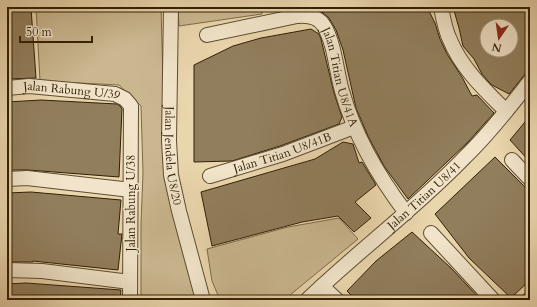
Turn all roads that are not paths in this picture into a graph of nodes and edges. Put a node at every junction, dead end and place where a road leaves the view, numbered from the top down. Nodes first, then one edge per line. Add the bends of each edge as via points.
1 (171, 7) edge
2 (441, 7) edge
3 (207, 36) dead end
4 (530, 81) edge
5 (7, 88) edge
6 (131, 106) joint
7 (506, 111) junction
8 (354, 127) junction
9 (512, 160) dead end
10 (210, 176) dead end
11 (530, 179) edge
12 (7, 180) edge
13 (131, 190) junction
14 (406, 213) junction
15 (431, 233) dead end
16 (7, 270) edge
17 (130, 282) junction
18 (322, 286) junction
19 (130, 300) edge
20 (203, 300) edge
21 (307, 300) edge
22 (338, 300) edge
23 (493, 300) edge

1 - 20 street, Jalan Jendela U8/20 via 171,175
2 - 7 street via 446,29 455,50 472,75
3 - 8 street, Jalan Titian U8/41A via 297,16 306,15 318,20 324,25 330,40
4 - 7 street, Jalan Titian U8/41
5 - 6 street, Jalan Rabung U/39 via 29,86 115,94 125,98
6 - 13 street, Jalan Rabung U/38
7 - 14 street, Jalan Titian U8/41 via 465,158
8 - 10 street, Jalan Titian U8/41B via 283,154
8 - 14 street, Jalan Titian U8/41A via 387,187
9 - 11 street
12 - 13 street via 27,178
13 - 17 street, Jalan Rabung U/38
14 - 18 street, Jalan Titian U8/41
15 - 23 street
16 - 17 street via 42,271
17 - 19 street, Jalan Rabung U/38
18 - 21 street, Jalan Titian U8/41
18 - 22 street

